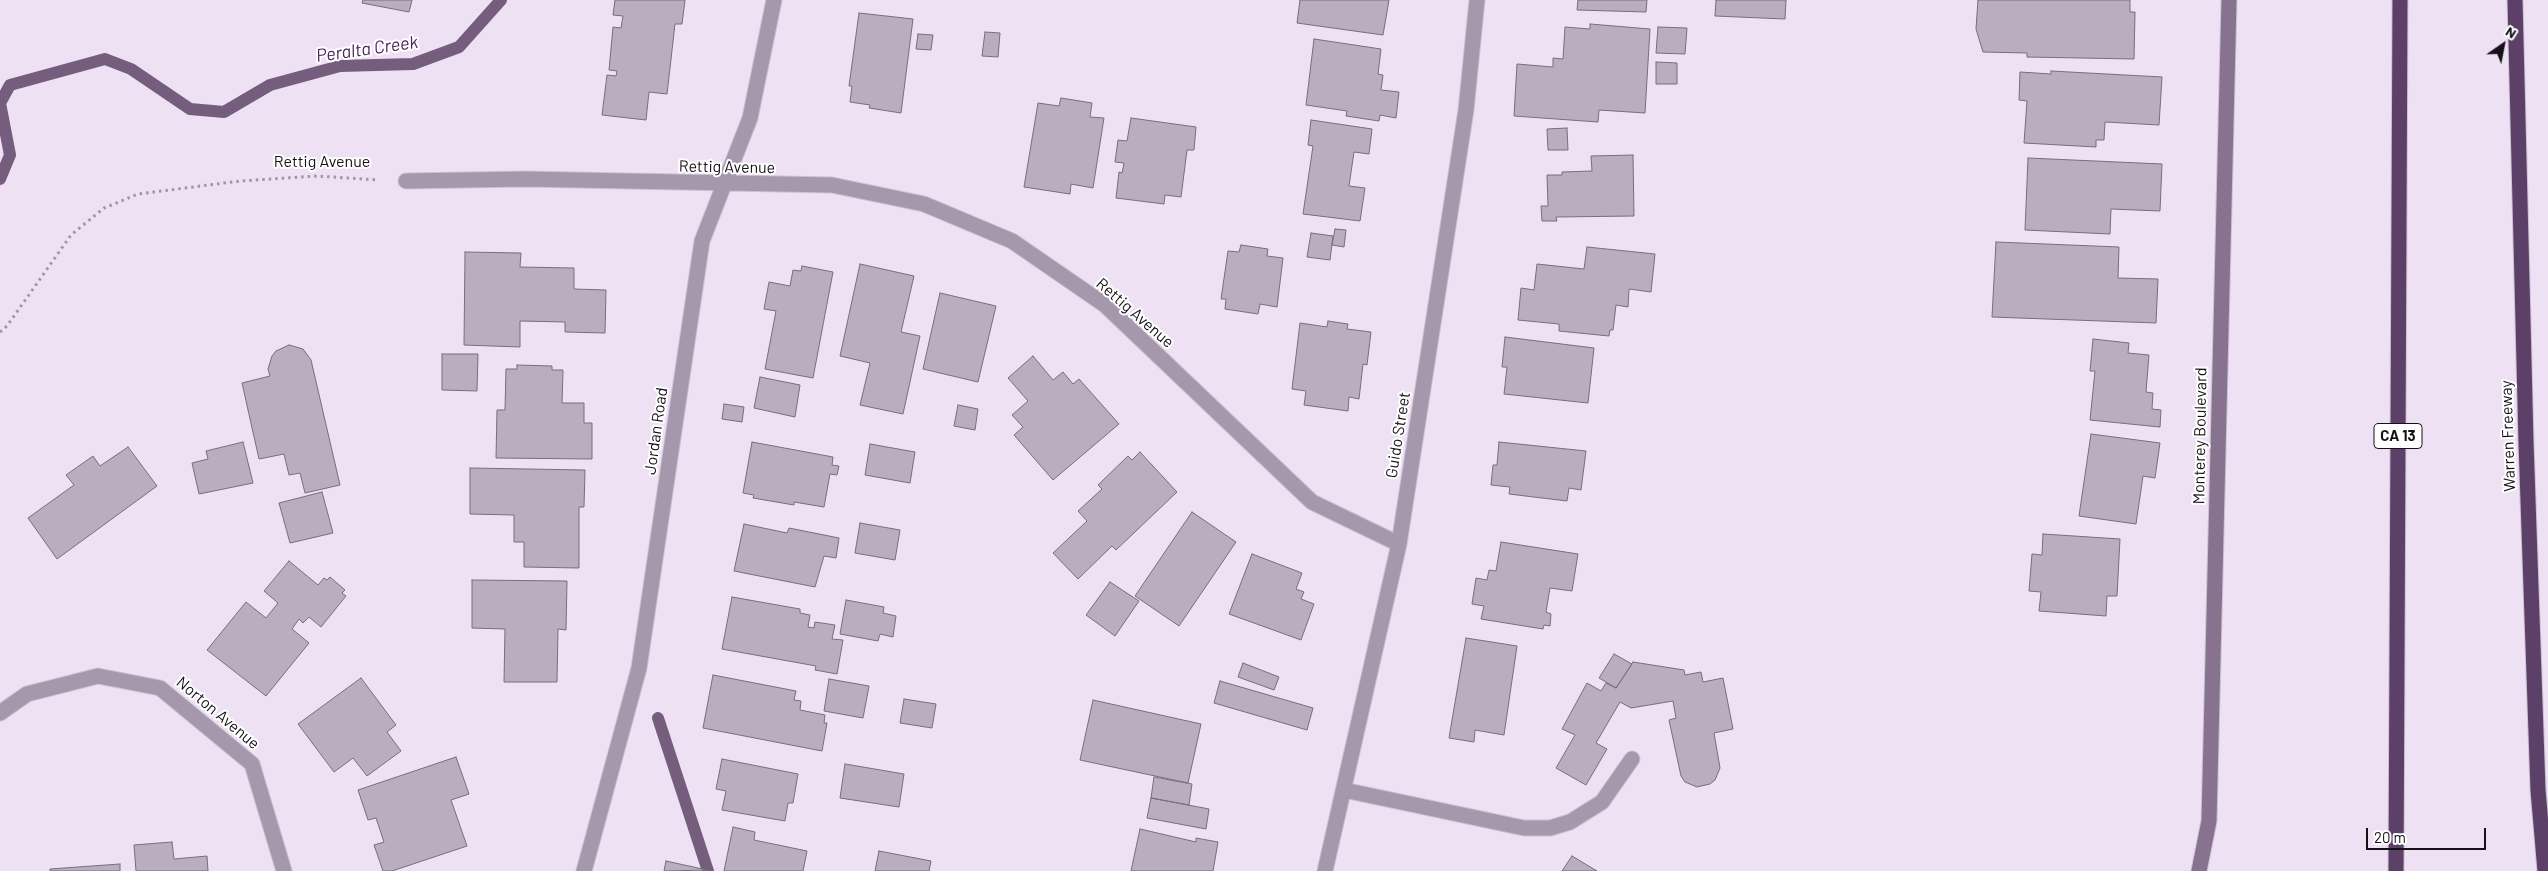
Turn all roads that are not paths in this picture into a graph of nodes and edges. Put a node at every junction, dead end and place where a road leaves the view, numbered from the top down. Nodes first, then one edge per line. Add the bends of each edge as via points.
1 (774, 0) edge
2 (1477, 0) edge
3 (2229, 0) edge
4 (2400, 0) edge
5 (2516, 0) edge
6 (406, 181) road end
7 (726, 185) junction
8 (1399, 544) junction
9 (0, 713) edge
10 (1632, 759) dead end
11 (1344, 790) junction
12 (284, 871) edge
13 (584, 871) edge
14 (1325, 871) edge
15 (2199, 871) edge
16 (2396, 871) edge
17 (2545, 871) edge

1 - 7 street, Jordan Road via 750,118
2 - 8 street, Guido Street via 1466,110
3 - 15 street, Monterey Boulevard via 2209,821
4 - 16 highway, CA 13
5 - 17 highway, Warren Freeway via 2526,452 2538,790
6 - 7 street, Rettig Avenue via 525,179
7 - 8 street, Rettig Avenue via 832,185 924,204 1012,241 1105,305 1312,502
7 - 13 street, Jordan Road via 702,241 639,668
8 - 11 street, Guido Street
9 - 12 street, Norton Avenue via 27,694 98,676 160,688 252,764
10 - 11 street via 1602,802 1570,822 1550,828 1524,828
11 - 14 street, Guido Street

